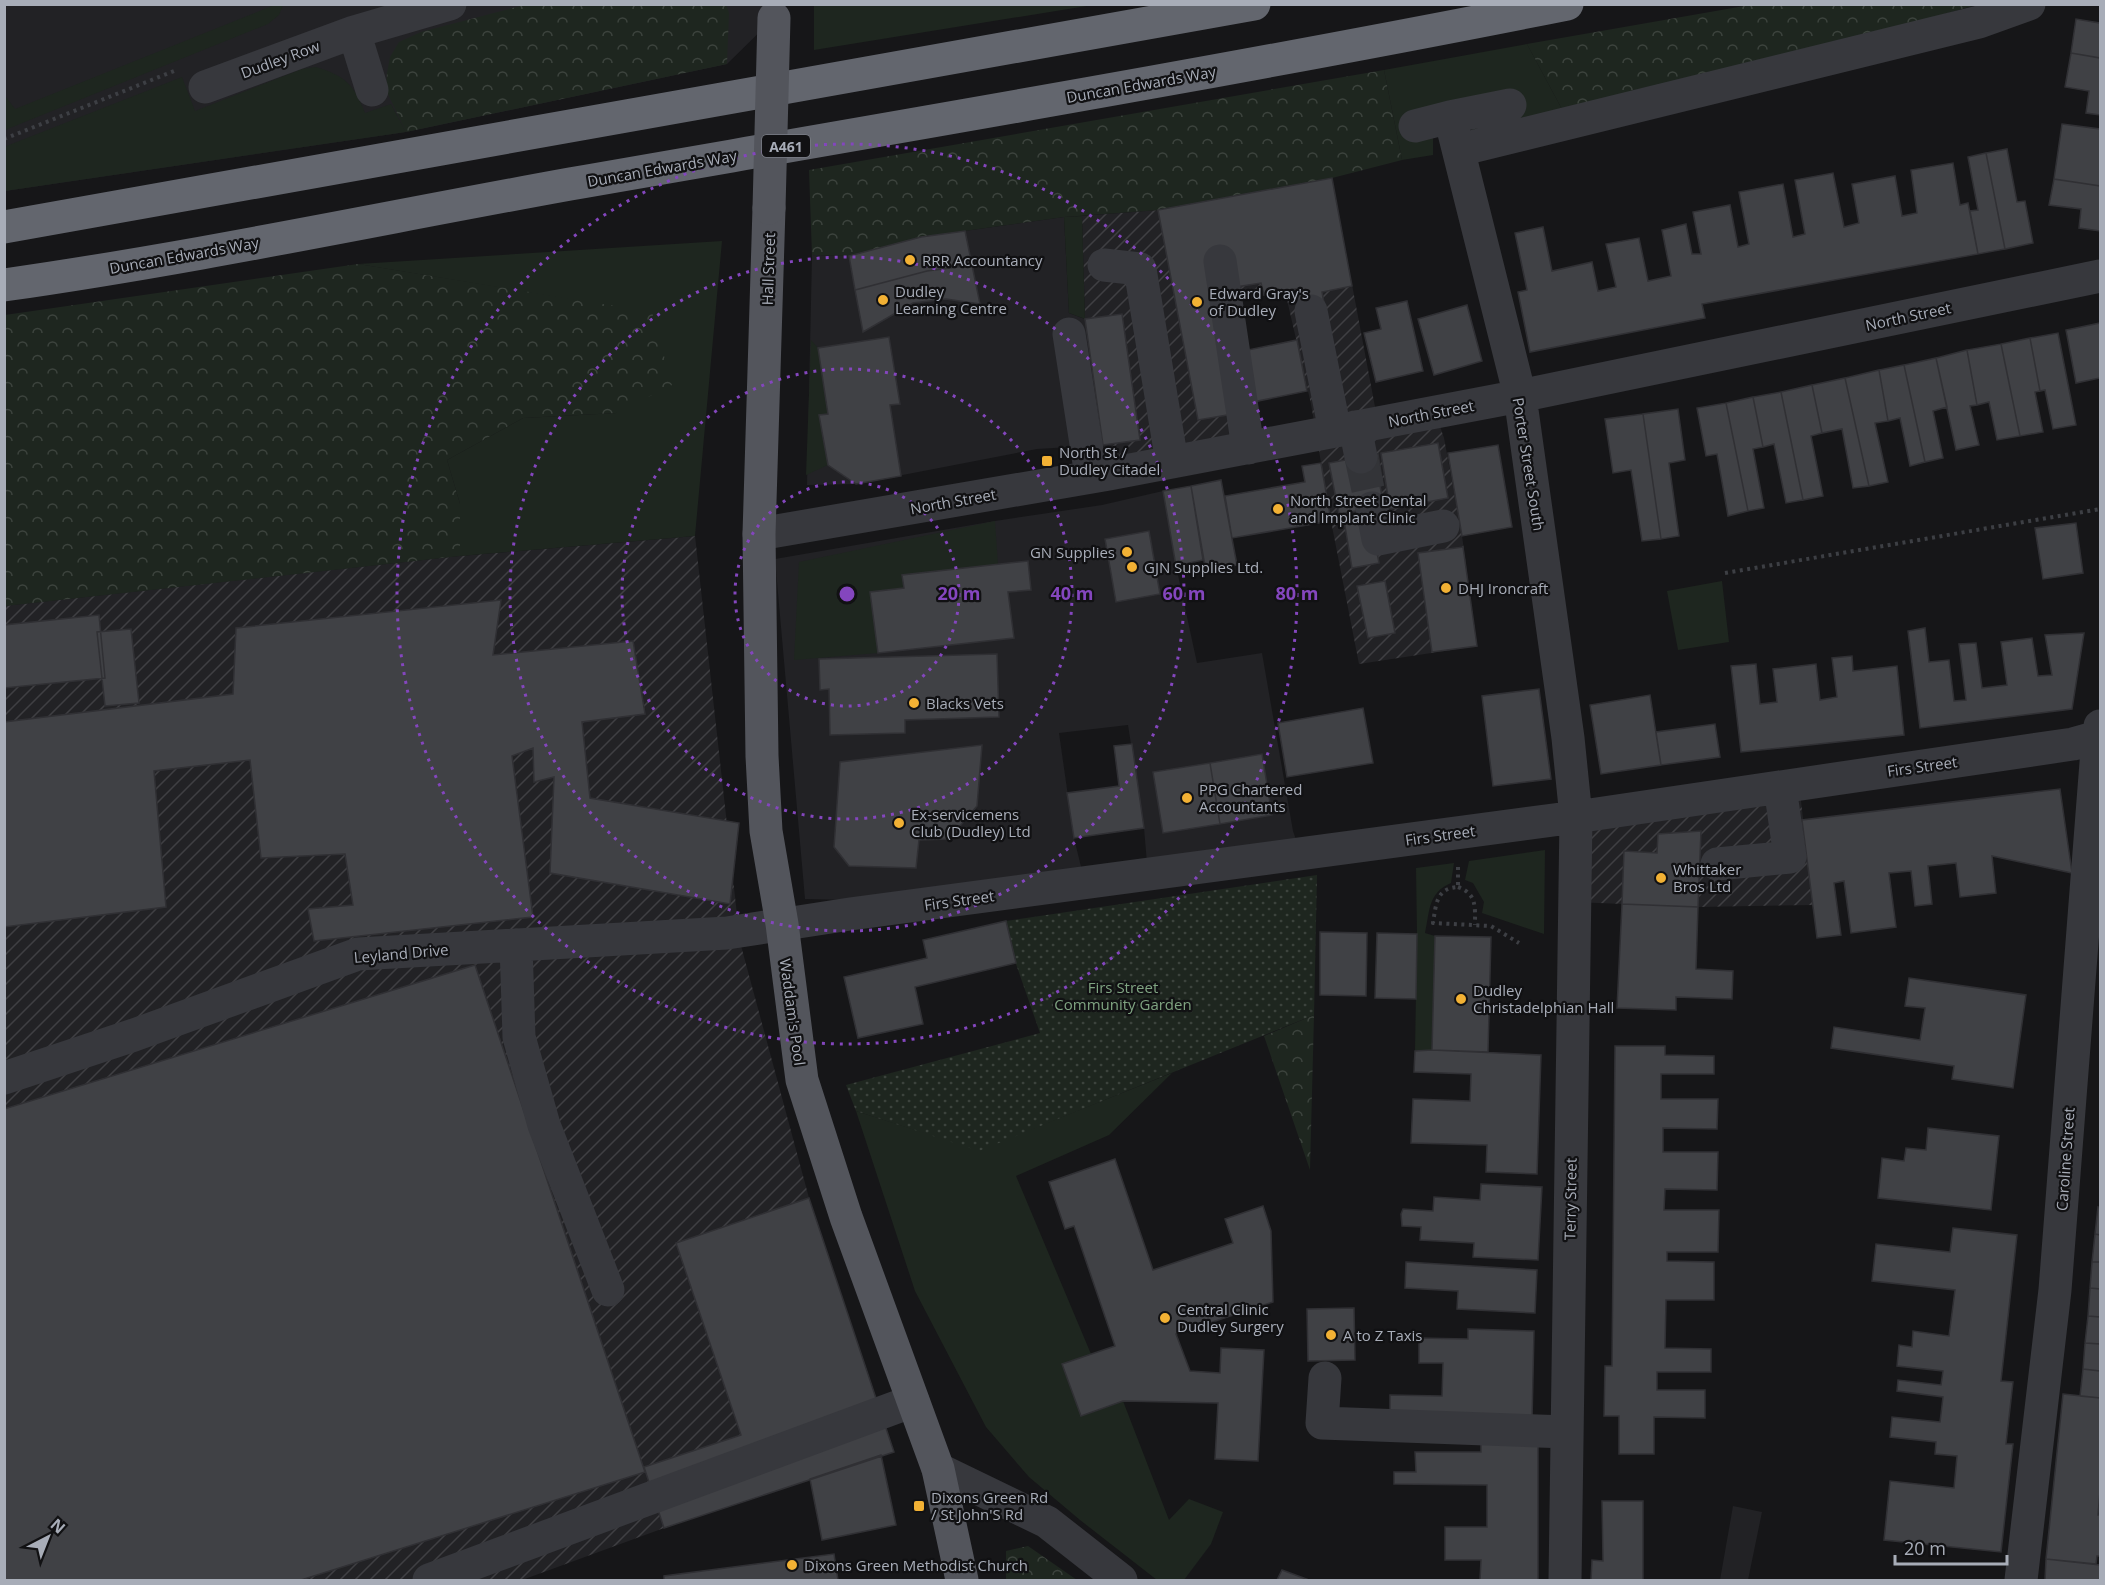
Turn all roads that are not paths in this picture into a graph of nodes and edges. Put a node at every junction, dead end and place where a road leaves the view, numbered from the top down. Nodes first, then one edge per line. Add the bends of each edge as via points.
1 (450, 4) edge
2 (1254, 4) edge
3 (1567, 4) edge
4 (2029, 4) edge
5 (775, 11) edge
6 (354, 32) junction
7 (193, 77) road end
8 (372, 90) dead end
9 (1510, 105) dead end
10 (1450, 117) junction
11 (1415, 126) dead end
12 (1459, 150) junction
13 (4, 227) edge
14 (1220, 261) dead end
15 (1104, 266) dead end
16 (2100, 276) edge
17 (4, 285) edge
18 (1311, 311) dead end
19 (1069, 334) dead end
20 (1520, 396) junction
21 (1350, 438) junction
22 (1248, 448) junction
23 (1172, 462) junction
24 (1091, 476) junction
25 (1372, 508) tunnel mouth
26 (1443, 526) dead end
27 (759, 534) junction
28 (2099, 732) edge
29 (1780, 787) junction
30 (1575, 817) junction
31 (1717, 864) dead end
32 (782, 924) junction
33 (516, 945) junction
34 (2089, 1003) edge
35 (4, 1078) edge
36 (608, 1290) dead end
37 (1325, 1378) dead end
38 (913, 1401) junction
39 (1567, 1432) junction
40 (938, 1469) junction
41 (429, 1581) edge
42 (962, 1581) edge
43 (1121, 1581) edge
44 (1565, 1581) edge
45 (2021, 1581) edge

1 - 6 street, Dudley Row
2 - 13 highway
3 - 17 highway, Duncan Edwards Way / A461 via 1343,48
4 - 12 street via 1979,22
5 - 27 main road, Hall Street, bridge
6 - 7 street, Dudley Row
6 - 8 street
9 - 10 street
10 - 11 street
10 - 12 street, Porter Street South
12 - 20 street, Porter Street South
14 - 22 street
15 - 23 street via 1140,269
16 - 20 street, North Street
18 - 21 street
19 - 24 street
20 - 21 street, North Street
20 - 30 street, Porter Street South via 1568,738
21 - 22 street, North Street
22 - 23 street, North Street
23 - 24 street, North Street
24 - 27 street, North Street
25 - 26 street via 1378,539
27 - 32 main road, Waddam's Pool via 766,831
28 - 29 street, Firs Street via 2073,744
28 - 34 street, Caroline Street
29 - 30 street, Firs Street
29 - 31 street via 1790,857
30 - 32 street, Firs Street
30 - 39 street, Terry Street
32 - 33 street, Leyland Drive via 727,933
32 - 38 main road, Waddam's Pool via 802,1080 846,1217
33 - 35 street, Leyland Drive via 358,954
33 - 36 street via 519,1037 544,1125
34 - 45 street, Caroline Street
37 - 39 street via 1322,1423
38 - 40 main road, Waddam's Pool
38 - 41 street
39 - 44 street, Terry Street
40 - 42 main road, Waddam's Pool
40 - 43 street via 1047,1522

